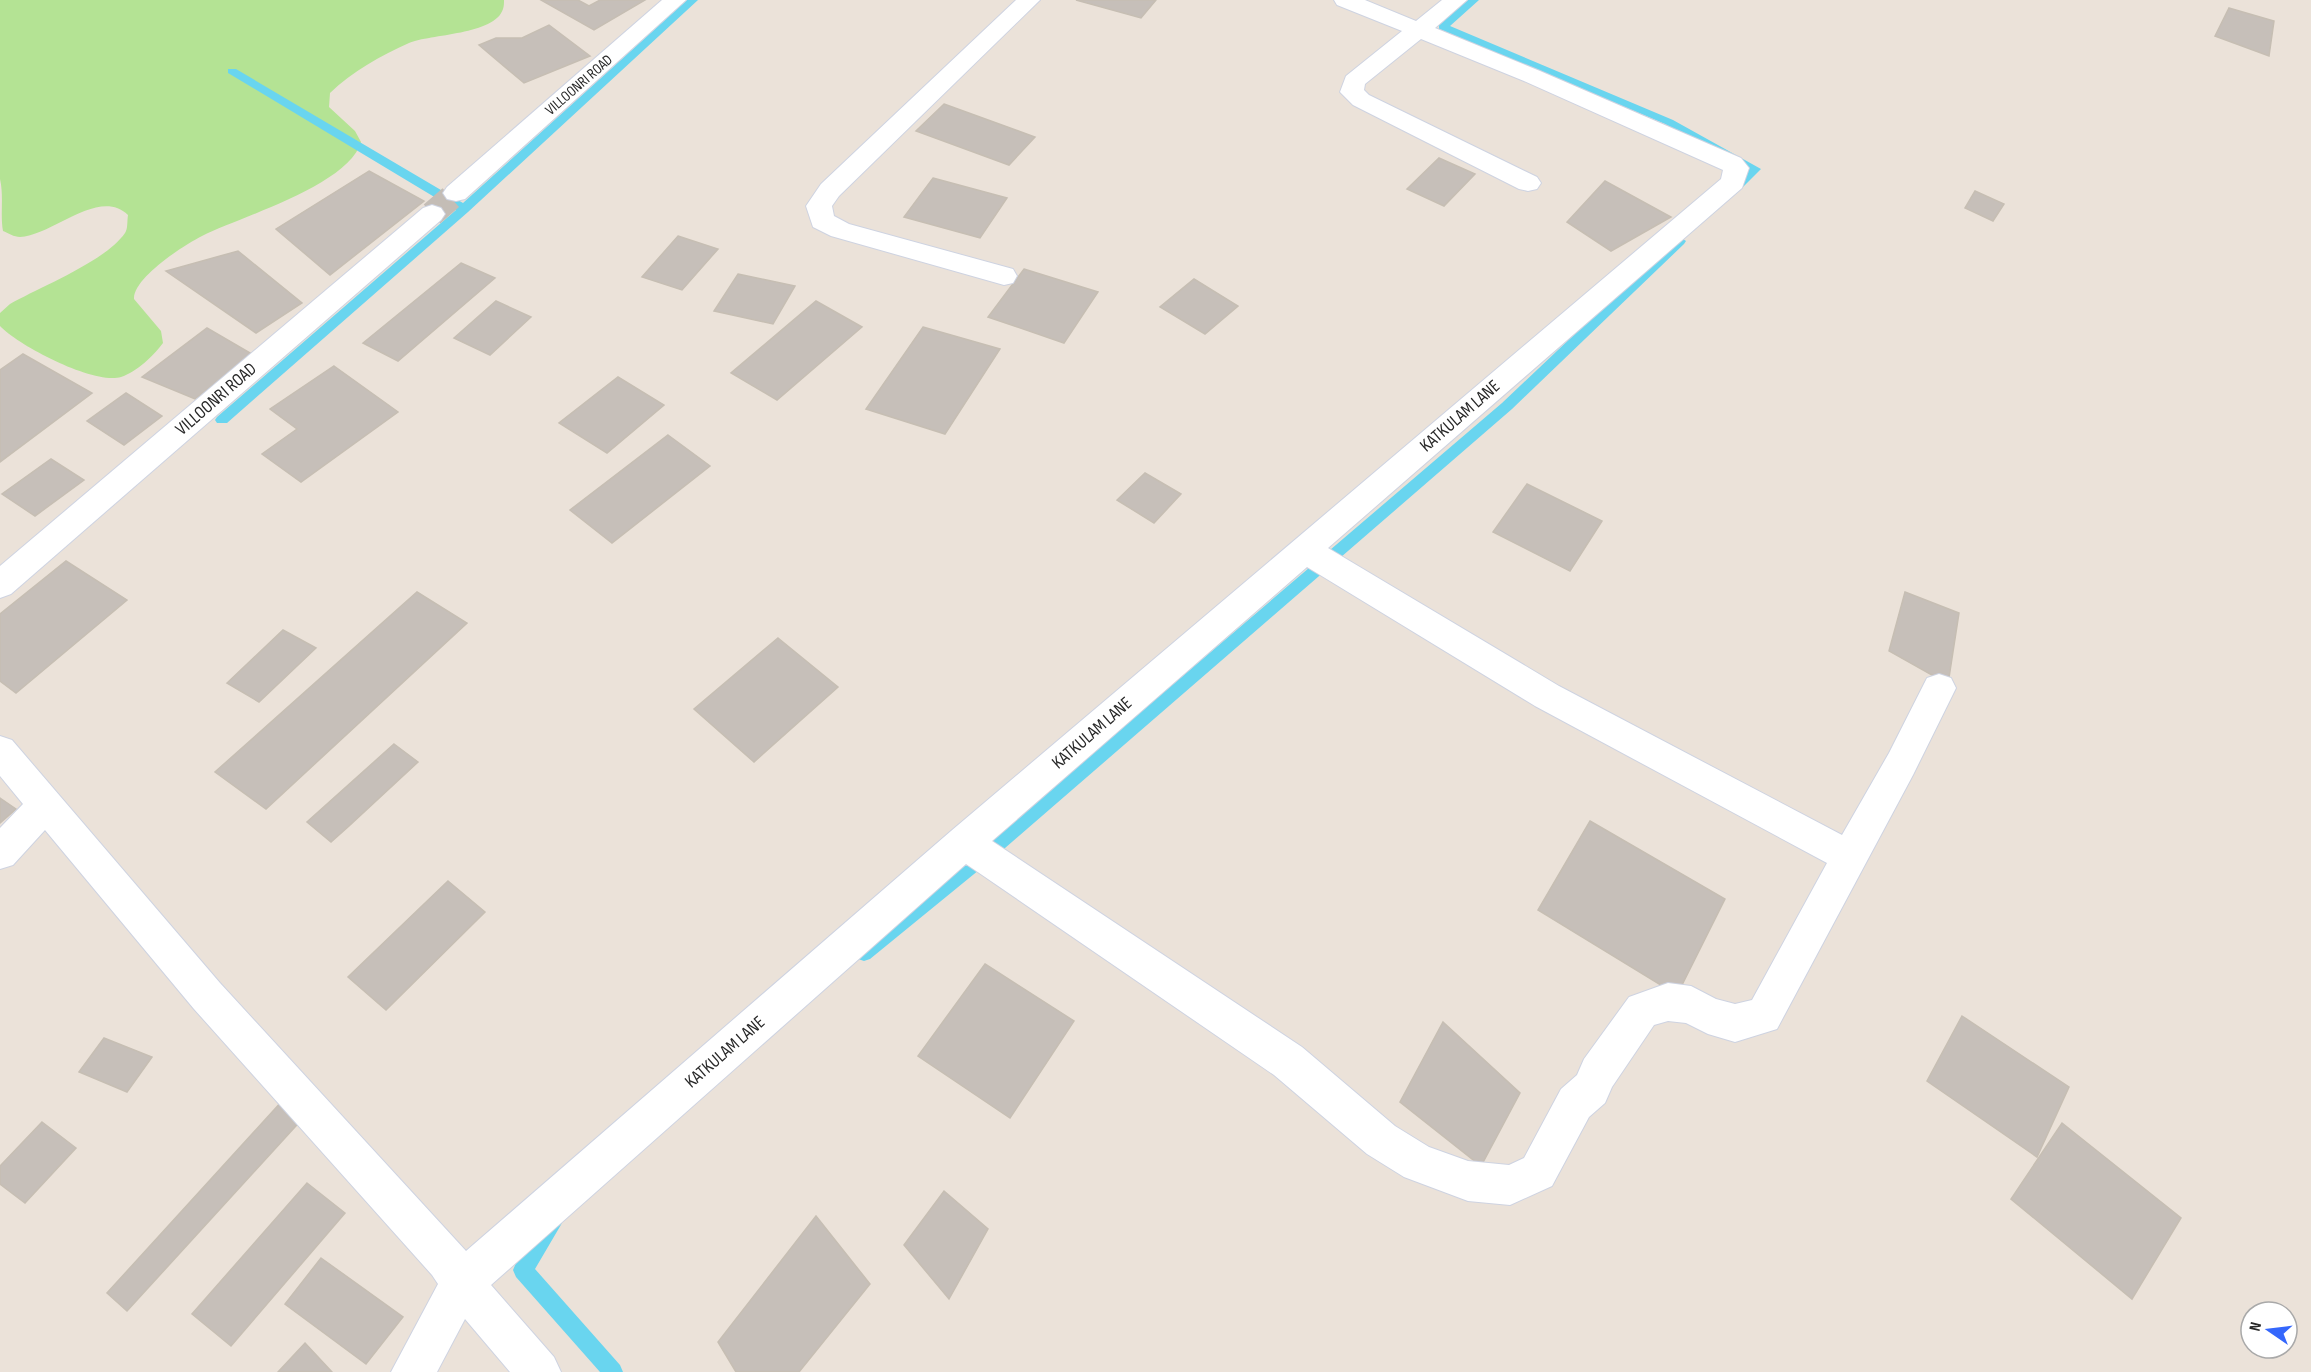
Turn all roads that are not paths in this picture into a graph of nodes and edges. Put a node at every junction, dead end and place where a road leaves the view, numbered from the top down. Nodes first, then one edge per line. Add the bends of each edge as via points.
1 (675, 0) edge
2 (1029, 0) edge
3 (1345, 0) edge
4 (1456, 0) edge
5 (1419, 29) junction
6 (1528, 183) dead end
7 (456, 193) tunnel mouth
8 (432, 213) tunnel mouth
9 (1004, 276) dead end
10 (1305, 550) junction
11 (0, 585) edge
12 (1939, 688) dead end
13 (0, 751) edge
14 (46, 805) junction
15 (964, 843) junction
16 (0, 853) edge
17 (1849, 857) junction
18 (461, 1282) junction
19 (412, 1372) edge
20 (539, 1372) edge

1 - 7 street, VILLOONRI ROAD
2 - 9 street via 830,190 819,206 822,221 840,230
3 - 5 street
4 - 5 street
5 - 6 street via 1354,81 1352,92
5 - 10 street, KATKULAM LANE via 1732,164 1735,175 1728,188
8 - 11 street, VILLOONRI ROAD
10 - 15 street, KATKULAM LANE
10 - 17 street via 1547,696
12 - 17 street
13 - 14 street
14 - 16 street
14 - 18 street via 207,996 447,1260
15 - 17 street via 1288,1061 1382,1140 1418,1163 1468,1181 1510,1185 1538,1172 1575,1103 1591,1089 1642,1010 1668,1002 1691,1005 1735,1023 1764,1016
15 - 18 street, KATKULAM LANE
18 - 19 street
18 - 20 street

